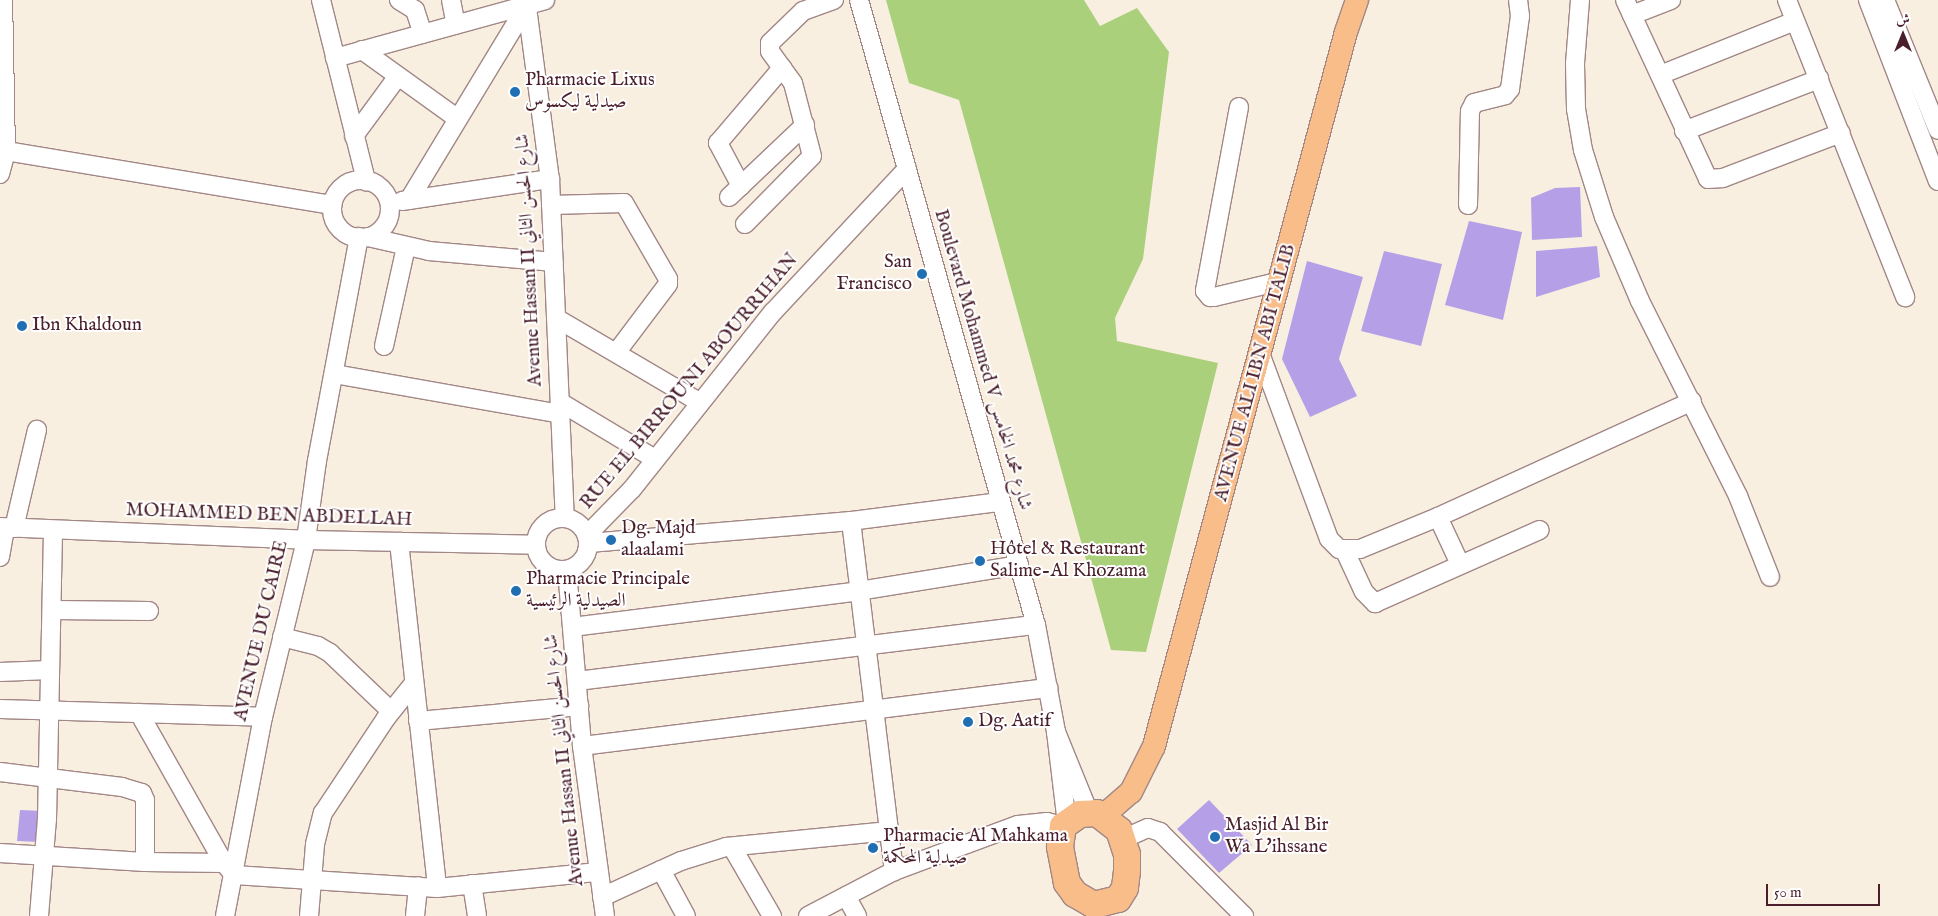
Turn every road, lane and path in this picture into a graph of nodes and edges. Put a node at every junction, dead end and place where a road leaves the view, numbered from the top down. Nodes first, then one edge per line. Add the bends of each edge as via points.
1 (3, 0) edge
2 (321, 0) edge
3 (399, 0) edge
4 (451, 0) edge
5 (544, 0) edge
6 (834, 0) edge
7 (859, 0) edge
8 (1518, 0) edge
9 (1580, 0) edge
10 (1672, 0) edge
11 (1787, 0) edge
12 (1868, 0) edge
13 (1885, 0) edge
14 (1356, 1) edge
15 (526, 2) edge
16 (1628, 7) edge
17 (1795, 21) junction
18 (456, 25) junction
19 (423, 34) junction
20 (362, 50) junction
21 (335, 58) junction
22 (782, 68) junction
23 (1660, 75) junction
24 (398, 76) junction
25 (1819, 79) junction
26 (1239, 107) dead end
27 (458, 119) junction
28 (805, 125) junction
29 (1938, 130) edge
30 (1684, 132) junction
31 (1841, 133) junction
32 (354, 136) junction
33 (3, 150) edge
34 (907, 169) junction
35 (0, 174) edge
36 (550, 180) junction
37 (366, 181) junction
38 (1938, 181) edge
39 (409, 200) junction
40 (389, 203) junction
41 (332, 205) junction
42 (551, 205) junction
43 (1468, 205) dead end
44 (745, 224) dead end
45 (364, 237) junction
46 (406, 247) junction
47 (554, 262) junction
48 (1281, 281) junction
49 (1905, 297) dead end
50 (556, 318) junction
51 (384, 346) dead end
52 (616, 353) junction
53 (1261, 356) junction
54 (334, 374) junction
55 (1692, 401) junction
56 (699, 402) junction
57 (560, 408) junction
58 (37, 430) dead end
59 (655, 459) junction
60 (999, 502) junction
61 (1438, 517) junction
62 (565, 518) junction
63 (851, 521) junction
64 (6, 528) edge
65 (53, 530) junction
66 (1540, 530) dead end
67 (588, 539) junction
68 (306, 540) junction
69 (399, 542) junction
70 (536, 545) junction
71 (1344, 549) junction
72 (0, 557) edge
73 (1460, 564) junction
74 (1019, 565) junction
75 (567, 570) junction
76 (1770, 577) dead end
77 (859, 591) junction
78 (52, 610) junction
79 (149, 610) dead end
80 (1036, 625) junction
81 (572, 627) junction
82 (282, 637) junction
83 (866, 644) junction
84 (50, 670) junction
85 (0, 672) edge
86 (577, 681) junction
87 (414, 683) junction
88 (1048, 688) junction
89 (579, 706) junction
90 (0, 709) edge
91 (872, 710) junction
92 (50, 711) junction
93 (391, 711) junction
94 (139, 713) junction
95 (263, 717) junction
96 (418, 721) junction
97 (1056, 732) junction
98 (582, 746) junction
99 (0, 772) edge
100 (47, 778) junction
101 (1094, 824) junction
102 (889, 830) junction
103 (732, 847) junction
104 (0, 853) edge
105 (45, 855) junction
106 (145, 862) junction
107 (229, 869) junction
108 (661, 870) junction
109 (894, 871) junction
110 (598, 872) junction
111 (312, 881) junction
112 (472, 884) junction
113 (418, 886) junction
114 (436, 888) junction
115 (846, 896) junction
116 (602, 897) junction
117 (1118, 908) edge
118 (1086, 911) edge
119 (39, 916) edge
120 (225, 916) edge
121 (309, 916) edge
122 (415, 916) edge
123 (477, 916) edge
124 (605, 916) edge
125 (686, 916) edge
126 (772, 916) edge
127 (808, 916) edge
128 (857, 916) edge
129 (1244, 916) edge

1 - 33 street
2 - 21 street
3 - 19 street via 415,10
4 - 18 street
5 - 15 street
6 - 22 street via 803,12 770,43 770,51
7 - 34 street, Boulevard Mohammed V شارع محمد الخامس
8 - 43 street via 1520,16 1510,89 1506,95 1474,103 1470,111
9 - 55 street via 1575,64 1576,109 1583,150 1604,217 1640,301
10 - 16 street
11 - 17 street
12 - 38 street
13 - 29 street
14 - 48 main road, AVENUE ALI IBN ABI TALIB
15 - 18 street
15 - 27 street
15 - 36 street, Avenue Hassan II شارع الحسن الثاني
16 - 23 street
17 - 23 street
17 - 25 street
18 - 19 street
19 - 20 street
20 - 21 street
20 - 24 street
21 - 32 street
22 - 28 street via 793,83
22 - 28 street via 718,143 735,192
23 - 30 street
24 - 27 street
24 - 32 street
25 - 30 street
25 - 31 street
26 - 48 street via 1205,291 1214,297
27 - 39 street
28 - 44 street via 811,148 810,160
30 - 31 street via 1701,171 1708,179 1714,180
31 - 49 street
32 - 37 street
33 - 35 street
33 - 41 street
34 - 56 street, RUE EL BIRROUNI ABOURRIHAN via 773,312
34 - 60 street, Boulevard Mohammed V شارع محمد الخامس
36 - 39 street
36 - 42 street, Avenue Hassan II شارع الحسن الثاني
37 - 40 street via 381,188
37 - 41 street via 343,186
39 - 40 street
40 - 45 street via 388,220 383,228
41 - 45 street via 337,225 343,231
42 - 47 street, Avenue Hassan II شارع الحسن الثاني
42 - 52 street via 624,203 668,278 668,284
45 - 46 street
45 - 54 street, AVENUE DU CAIRE
46 - 47 street
46 - 51 street
47 - 50 street, Avenue Hassan II شارع الحسن الثاني
48 - 53 main road, AVENUE ALI IBN ABI TALIB
50 - 52 street
50 - 57 street, Avenue Hassan II شارع الحسن الثاني
52 - 56 street
53 - 71 street via 1329,539
53 - 101 main road, AVENUE ALI IBN ABI TALIB via 1154,746 1131,792
54 - 57 street
54 - 68 street, AVENUE DU CAIRE
55 - 61 street
55 - 76 street via 1738,496
56 - 59 street, RUE EL BIRROUNI ABOURRIHAN
57 - 59 street
57 - 62 street, Avenue Hassan II شارع الحسن الثاني
58 - 64 street
59 - 67 street, RUE EL BIRROUNI ABOURRIHAN
60 - 63 street
60 - 74 street, Boulevard Mohammed V شارع محمد الخامس
61 - 71 street via 1360,549
61 - 73 street
62 - 67 street via 579,523
62 - 70 street via 544,525
63 - 67 street
63 - 77 street
64 - 65 street, MOHAMMED BEN ABDELLAH
64 - 72 street
65 - 68 street, MOHAMMED BEN ABDELLAH
65 - 78 street
66 - 73 street
67 - 75 street via 581,563
68 - 69 street, MOHAMMED BEN ABDELLAH
68 - 82 street, AVENUE DU CAIRE
69 - 70 street, MOHAMMED BEN ABDELLAH
69 - 87 street
70 - 75 street via 546,564
71 - 73 street via 1364,592 1375,603
74 - 77 street
74 - 80 street, Boulevard Mohammed V شارع محمد الخامس
75 - 81 street, Avenue Hassan II شارع الحسن الثاني
77 - 81 street
77 - 83 street
78 - 79 street
78 - 84 street
80 - 83 street
80 - 88 street, Boulevard Mohammed V شارع محمد الخامس
81 - 86 street, Avenue Hassan II شارع الحسن الثاني
82 - 93 street via 300,640 330,653
82 - 95 street, AVENUE DU CAIRE
83 - 86 street
83 - 91 street
84 - 85 street
84 - 92 street
86 - 89 street, Avenue Hassan II شارع الحسن الثاني
87 - 93 street
87 - 96 street
88 - 91 street
88 - 97 street, Boulevard Mohammed V شارع محمد الخامس
89 - 96 street
89 - 98 street, Avenue Hassan II شارع الحسن الثاني
90 - 92 street
91 - 98 street
91 - 102 street
92 - 94 street
92 - 100 street
93 - 111 street via 323,813 315,844
94 - 95 street
94 - 107 street
95 - 107 street, AVENUE DU CAIRE
96 - 114 street
97 - 101 street, Boulevard Mohammed V شارع محمد الخامس
97 - 101 street, Boulevard Mohammed V شارع محمد الخامس
98 - 110 street, Avenue Hassan II شارع الحسن الثاني
99 - 100 street
100 - 105 street
100 - 106 street via 122,786 142,793 145,800
101 - 109 street via 1047,822 1018,825
101 - 117 highway via 1127,871
101 - 118 highway via 1060,847 1067,883
101 - 129 street via 1148,828 1160,832
102 - 103 street
102 - 109 street
103 - 108 street via 710,851
103 - 126 street
104 - 105 street
105 - 106 street
105 - 119 street
106 - 107 street
107 - 111 street
107 - 120 street, AVENUE DU CAIRE
108 - 116 street
108 - 125 street
109 - 115 street
110 - 112 street
110 - 116 street, Avenue Hassan II شارع الحسن الثاني
111 - 113 street
111 - 121 street
112 - 114 street
112 - 123 street
113 - 114 street
113 - 122 street
115 - 127 street
115 - 128 street
116 - 124 street, Avenue Hassan II شارع الحسن الثاني
117 - 118 highway via 1094,906

